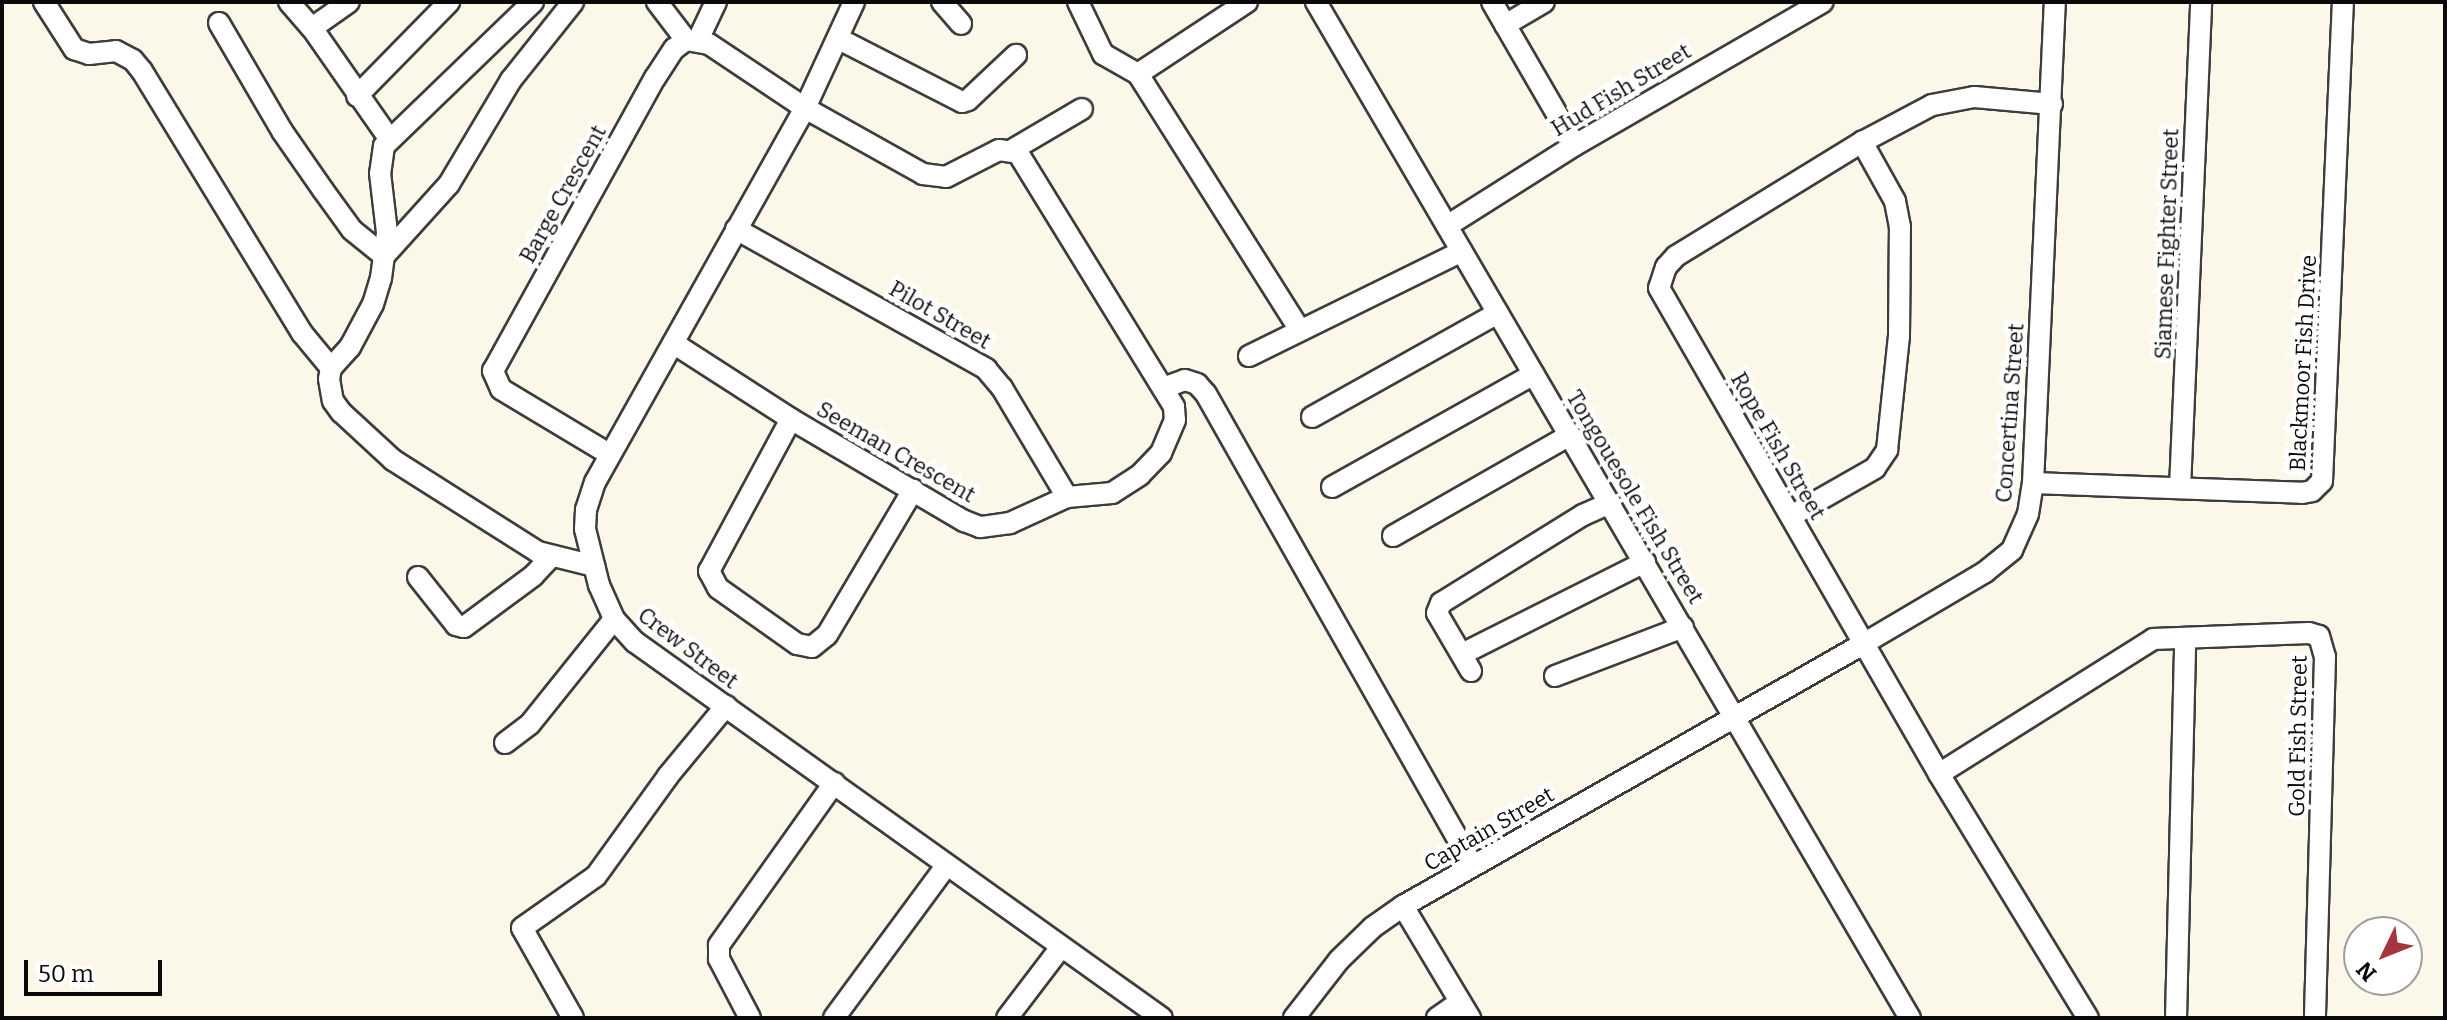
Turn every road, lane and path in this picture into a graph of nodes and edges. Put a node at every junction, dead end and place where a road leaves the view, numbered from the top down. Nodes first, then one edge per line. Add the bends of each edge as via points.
1 (44, 2) edge
2 (289, 2) edge
3 (349, 2) edge
4 (449, 2) edge
5 (533, 2) edge
6 (573, 2) edge
7 (657, 2) edge
8 (716, 2) edge
9 (854, 2) edge
10 (942, 2) edge
11 (1078, 2) edge
12 (1247, 2) edge
13 (1316, 2) edge
14 (1492, 2) edge
15 (1544, 2) edge
16 (1823, 2) edge
17 (2055, 2) edge
18 (2201, 2) edge
19 (2343, 2) edge
20 (219, 23) dead end
21 (961, 24) dead end
22 (1505, 25) junction
23 (312, 28) junction
24 (839, 39) junction
25 (692, 40) junction
26 (1016, 55) dead end
27 (1138, 74) junction
28 (357, 96) junction
29 (2052, 104) junction
30 (805, 108) junction
31 (1082, 109) dead end
32 (390, 140) junction
33 (1862, 142) junction
34 (1575, 145) junction
35 (1006, 150) junction
36 (1447, 226) junction
37 (736, 229) junction
38 (1462, 251) junction
39 (384, 256) junction
40 (1498, 313) junction
41 (1300, 330) junction
42 (673, 343) junction
43 (1249, 356) dead end
44 (331, 368) junction
45 (1534, 374) junction
46 (1163, 388) junction
47 (1312, 417) dead end
48 (791, 419) junction
49 (1570, 435) junction
50 (609, 454) junction
51 (2033, 483) junction
52 (1332, 487) dead end
53 (2180, 488) junction
54 (913, 490) junction
55 (1067, 497) junction
56 (1610, 503) junction
57 (1791, 516) junction
58 (1393, 536) dead end
59 (551, 557) junction
60 (1645, 562) junction
61 (594, 566) junction
62 (418, 577) dead end
63 (614, 619) junction
64 (1683, 627) junction
65 (2185, 638) junction
66 (1863, 644) junction
67 (1555, 676) dead end
68 (726, 706) junction
69 (1736, 717) junction
70 (505, 743) dead end
71 (1939, 774) junction
72 (834, 783) junction
73 (947, 865) junction
74 (1473, 866) junction
75 (1403, 906) junction
76 (1061, 947) junction
77 (1465, 1010) edge
78 (573, 1018) edge
79 (750, 1018) edge
80 (834, 1018) edge
81 (1007, 1018) edge
82 (1162, 1018) edge
83 (1294, 1018) edge
84 (1437, 1018) edge
85 (1910, 1018) edge
86 (2088, 1018) edge
87 (2176, 1018) edge
88 (2315, 1018) edge

1 - 44 street via 74,49 89,54 116,51 142,71 302,333
2 - 23 street
3 - 23 street
4 - 28 street
5 - 32 street
6 - 39 street via 511,80 449,184
7 - 25 street
8 - 25 street
9 - 24 street, Crew Street
10 - 21 street
11 - 27 street via 1103,54
12 - 27 street
13 - 36 street, Tongouesole Fish Street
14 - 22 street
15 - 22 street
16 - 34 street, Hud Fish Street
17 - 29 street, Concertina Street
18 - 53 street, Siamese Fighter Street
19 - 53 street, Blackmoor Fish Drive via 2323,477 2315,489 2302,493
20 - 39 street via 323,190 352,230
22 - 34 street
23 - 28 street
24 - 26 street via 962,102
24 - 30 street, Crew Street
25 - 30 street
25 - 50 street, Barge Crescent via 674,49 655,78 493,371 501,389
27 - 41 street
28 - 32 street
29 - 33 street, Rope Fish Street via 1954,100 1932,105
29 - 51 street, Concertina Street
30 - 35 street via 915,171 935,177
30 - 37 street, Crew Street
31 - 35 street
32 - 39 street via 380,160
33 - 57 street via 1895,201 1900,227 1899,336 1887,450 1869,473
33 - 57 street, Rope Fish Street via 1676,256 1661,277 1659,288
34 - 36 street, Hud Fish Street
35 - 46 street, Seeman Crescent via 1023,157
36 - 38 street, Tongouesole Fish Street
37 - 42 street, Crew Street
37 - 55 street, Pilot Street via 986,369
38 - 40 street, Tongouesole Fish Street
38 - 41 street
39 - 44 street via 373,304 350,347
40 - 45 street, Tongouesole Fish Street
40 - 47 street
41 - 43 street
42 - 48 street, Seeman Crescent
42 - 50 street, Crew Street
44 - 59 street via 333,401 359,432 511,538
45 - 49 street, Tongouesole Fish Street
45 - 52 street
46 - 55 street, Seeman Crescent via 1175,415 1161,453 1112,493
46 - 74 street via 1185,380 1206,394
48 - 54 street, Seeman Crescent
48 - 54 street via 709,571 718,588 797,644 812,647 827,635
49 - 56 street, Tongouesole Fish Street
49 - 58 street
50 - 61 street, Crew Street via 586,510 586,541
51 - 53 street, Blackmoor Fish Drive
51 - 66 street, Concertina Street via 2023,529 2004,557
54 - 55 street, Seeman Crescent via 980,527 1010,523
56 - 60 street, Tongouesole Fish Street
56 - 60 street via 1570,522 1441,603 1437,613 1466,662
57 - 66 street, Rope Fish Street
59 - 61 street
59 - 62 street via 464,627 456,625
60 - 64 street, Tongouesole Fish Street
61 - 63 street, Crew Street
63 - 68 street, Crew Street via 628,636
63 - 70 street via 530,724
64 - 67 street
64 - 69 street, Tongouesole Fish Street
65 - 71 street, Gold Fish Street via 2142,643
65 - 87 street
65 - 88 street, Gold Fish Street via 2309,633 2319,636 2325,647
66 - 69 street, Concertina Street
66 - 71 street, Rope Fish Street
68 - 72 street, Crew Street
68 - 78 street via 596,876 522,928
69 - 74 street, Captain Street
69 - 85 street, Tongouesole Fish Street
71 - 86 street, Rope Fish Street
72 - 73 street, Crew Street
72 - 79 street via 719,945 719,959
73 - 76 street, Crew Street
73 - 80 street
74 - 75 street, Captain Street
75 - 77 street
75 - 83 street, Captain Street via 1349,949
76 - 81 street
76 - 82 street, Crew Street
77 - 84 street

